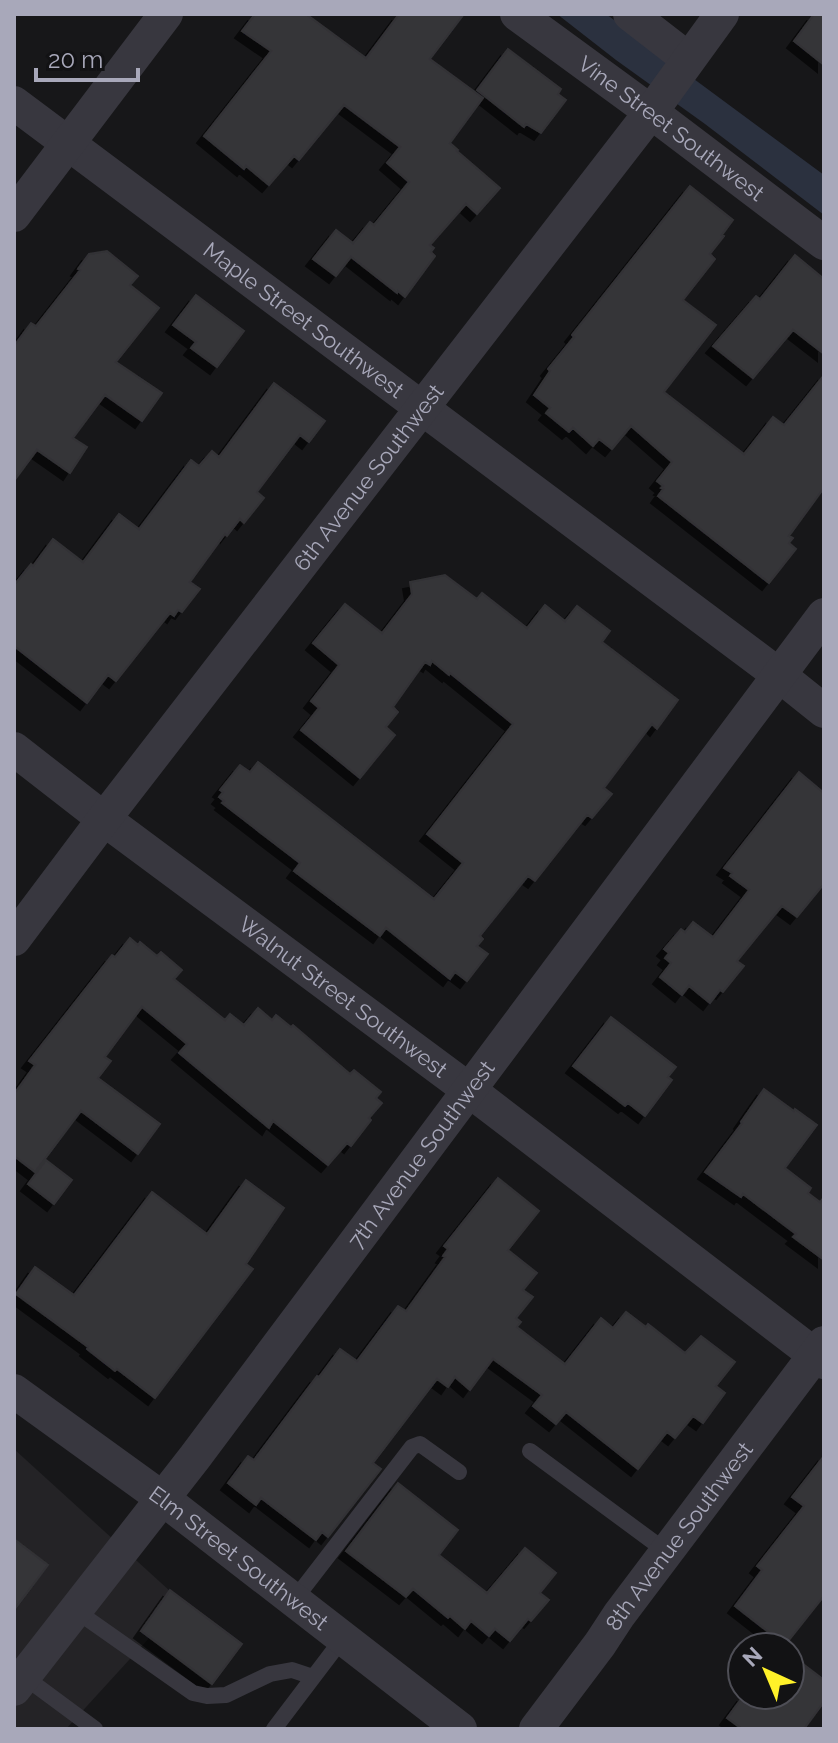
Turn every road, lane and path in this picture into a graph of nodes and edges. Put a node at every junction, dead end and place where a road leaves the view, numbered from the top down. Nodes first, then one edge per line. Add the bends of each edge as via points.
1 (166, 14) edge
2 (517, 14) edge
3 (630, 14) edge
4 (722, 14) edge
5 (686, 62) junction
6 (14, 103) edge
7 (655, 105) junction
8 (69, 144) junction
9 (14, 215) edge
10 (824, 243) edge
11 (423, 407) junction
12 (824, 615) edge
13 (779, 675) junction
14 (824, 711) edge
15 (14, 749) edge
16 (104, 819) junction
17 (14, 939) edge
18 (469, 1090) junction
19 (821, 1353) edge
20 (14, 1391) edge
21 (530, 1451) dead end
22 (459, 1472) dead end
23 (162, 1498) junction
24 (667, 1552) junction
25 (294, 1600) junction
26 (75, 1610) junction
27 (343, 1638) junction
28 (313, 1677) junction
29 (17, 1679) edge
30 (95, 1729) edge
31 (274, 1729) edge
32 (460, 1729) edge
33 (536, 1729) edge

1 - 8 street
2 - 7 street, Vine Street Southwest
3 - 5 street
4 - 5 street, 6th Avenue Southwest
5 - 7 street, 6th Avenue Southwest
6 - 8 street, Maple Street Southwest
7 - 10 street, Vine Street Southwest
7 - 11 street, 6th Avenue Southwest
8 - 9 street
8 - 11 street, Maple Street Southwest
11 - 13 street, Maple Street Southwest
11 - 16 street, 6th Avenue Southwest
12 - 13 street, 7th Avenue Southwest
13 - 14 street, Maple Street Southwest
13 - 18 street, 7th Avenue Southwest
15 - 16 street, Walnut Street Southwest
16 - 17 street, 6th Avenue Southwest
16 - 18 street, Walnut Street Southwest
18 - 19 street, Walnut Street Southwest
18 - 23 street, 7th Avenue Southwest
19 - 24 street, 8th Avenue Southwest
20 - 23 street, Elm Street Southwest
21 - 24 lane
22 - 25 lane via 420,1444 412,1447
23 - 25 street, Elm Street Southwest
23 - 26 street, 7th Avenue Southwest
24 - 33 street, 8th Avenue Southwest
25 - 27 street, Elm Street Southwest
26 - 28 lane via 193,1693 226,1695 270,1674 292,1670
26 - 29 street, 7th Avenue Southwest
27 - 28 lane
27 - 32 street, Elm Street Southwest
28 - 31 lane
29 - 30 lane

